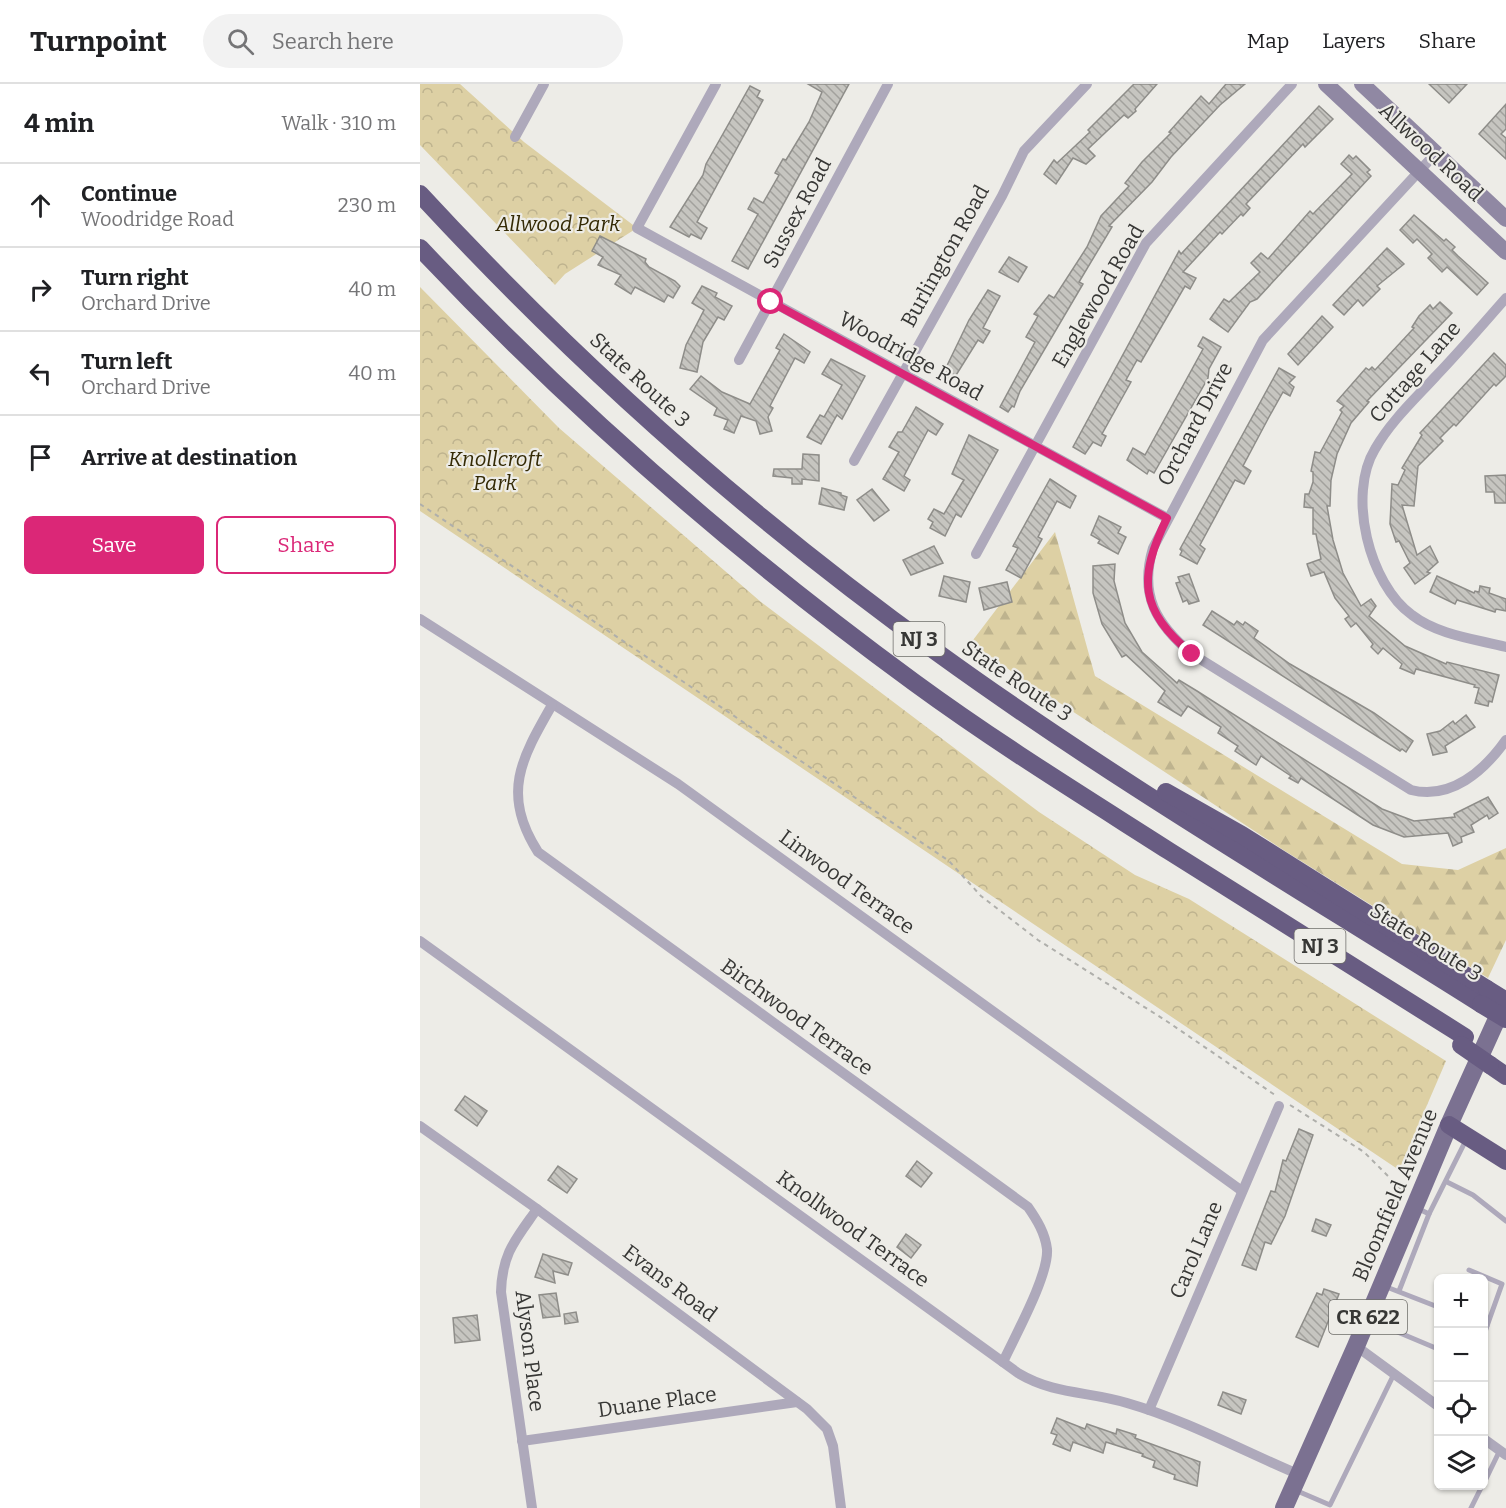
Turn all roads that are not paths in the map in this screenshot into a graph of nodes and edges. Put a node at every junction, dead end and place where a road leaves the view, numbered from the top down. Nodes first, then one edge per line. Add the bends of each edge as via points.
1 (544, 84) edge
2 (716, 84) edge
3 (888, 84) edge
4 (1086, 84) edge
5 (1292, 84) edge
6 (1326, 84) edge
7 (1362, 84) edge
8 (515, 137) dead end
9 (1436, 153) junction
10 (1420, 171) junction
11 (420, 194) edge
12 (1506, 219) edge
13 (420, 248) edge
14 (1506, 252) edge
15 (1506, 298) edge
16 (771, 302) junction
17 (739, 360) dead end
18 (903, 373) junction
19 (1036, 446) junction
20 (854, 461) dead end
21 (1167, 518) junction
22 (976, 554) dead end
23 (420, 619) edge
24 (1506, 647) edge
25 (552, 705) junction
26 (1506, 740) edge
27 (420, 941) edge
28 (1484, 996) junction
29 (1506, 1000) edge
30 (1506, 1019) edge
31 (1497, 1061) edge
32 (1506, 1076) edge
33 (1280, 1101) road end
34 (1449, 1125) junction
35 (420, 1126) edge
36 (1468, 1137) junction
37 (1506, 1161) edge
38 (1447, 1182) junction
39 (1242, 1191) junction
40 (537, 1209) junction
41 (1422, 1210) junction
42 (1506, 1221) edge
43 (1469, 1270) dead end
44 (1478, 1274) edge
45 (1488, 1278) edge
46 (1382, 1285) junction
47 (1399, 1291) junction
48 (1434, 1305) edge
49 (1488, 1318) edge
50 (1368, 1319) junction
51 (1356, 1346) junction
52 (1434, 1347) edge
53 (1003, 1362) junction
54 (1394, 1374) junction
55 (797, 1402) junction
56 (1434, 1403) edge
57 (1149, 1410) junction
58 (522, 1441) junction
59 (1488, 1442) edge
60 (1503, 1453) edge
61 (1488, 1476) edge
62 (1297, 1482) junction
63 (1480, 1490) edge
64 (1332, 1507) edge
65 (532, 1508) edge
66 (841, 1508) edge
67 (1284, 1508) edge
68 (1471, 1508) edge

1 - 8 street
2 - 16 street, Woodridge Road via 637,228
3 - 16 street, Sussex Road
4 - 18 street, Burlington Road via 1024,151
5 - 19 street, Englewood Road via 1146,243
6 - 10 main road, Allwood Road
7 - 9 main road, Allwood Road
9 - 10 street, Orchard Drive
9 - 12 main road, Allwood Road
10 - 14 main road, Allwood Road
10 - 21 street, Orchard Drive via 1263,340
11 - 28 highway, State Route 3 / NJ 3 via 561,338 712,475 862,597 1020,711
13 - 31 highway, NJ 3, bridge via 616,440 733,542 840,627 1030,762
15 - 24 street, Cottage Lane via 1393,422 1367,465 1363,498 1370,555 1395,598 1411,615 1435,628
16 - 17 street, Sussex Road
16 - 18 street, Woodridge Road
18 - 19 street, Woodridge Road
18 - 20 street, Burlington Road
19 - 21 street, Woodridge Road
19 - 22 street, Englewood Road
21 - 26 street, Orchard Drive via 1148,562 1147,586 1169,635 1192,654 1411,790 1424,793 1455,787 1475,774
23 - 25 street, Linwood Terrace
25 - 39 street, Linwood Terrace via 678,784
25 - 53 street, Birchwood Terrace via 525,751 517,783 521,817 538,852 1028,1207 1039,1223 1047,1252 1031,1301
27 - 53 street, Knollwood Terrace
28 - 29 highway, bridge
28 - 30 highway, State Route 3 / NJ 3, bridge
29 - 34 main road, Bloomfield Avenue / CR 622
31 - 32 highway
33 - 39 street, Carol Lane
34 - 36 highway
34 - 41 main road, Bloomfield Avenue / CR 622
35 - 40 street, Evans Road
36 - 37 highway
36 - 38 lane
38 - 41 lane
38 - 42 lane via 1473,1195
39 - 57 street, Carol Lane
40 - 55 street, Evans Road
40 - 58 street, Alyson Place via 508,1250 502,1269 501,1292
41 - 46 main road, Bloomfield Avenue / CR 622
41 - 47 lane
43 - 44 lane
45 - 49 lane via 1502,1284
46 - 47 lane
46 - 50 main road, Bloomfield Avenue / CR 622
47 - 48 lane
50 - 51 main road, Bloomfield Avenue / CR 622
50 - 52 lane
51 - 54 street
51 - 62 main road, Bloomfield Avenue / CR 622
53 - 57 street, Knollwood Terrace via 1051,1389
54 - 56 street
54 - 64 lane
55 - 58 street, Duane Place
55 - 66 street, Evans Road via 827,1429
57 - 62 street, Knollwood Terrace
58 - 65 street, Alyson Place
59 - 60 street
60 - 61 lane
62 - 64 lane
62 - 67 main road, Bloomfield Avenue / CR 622
63 - 68 lane

